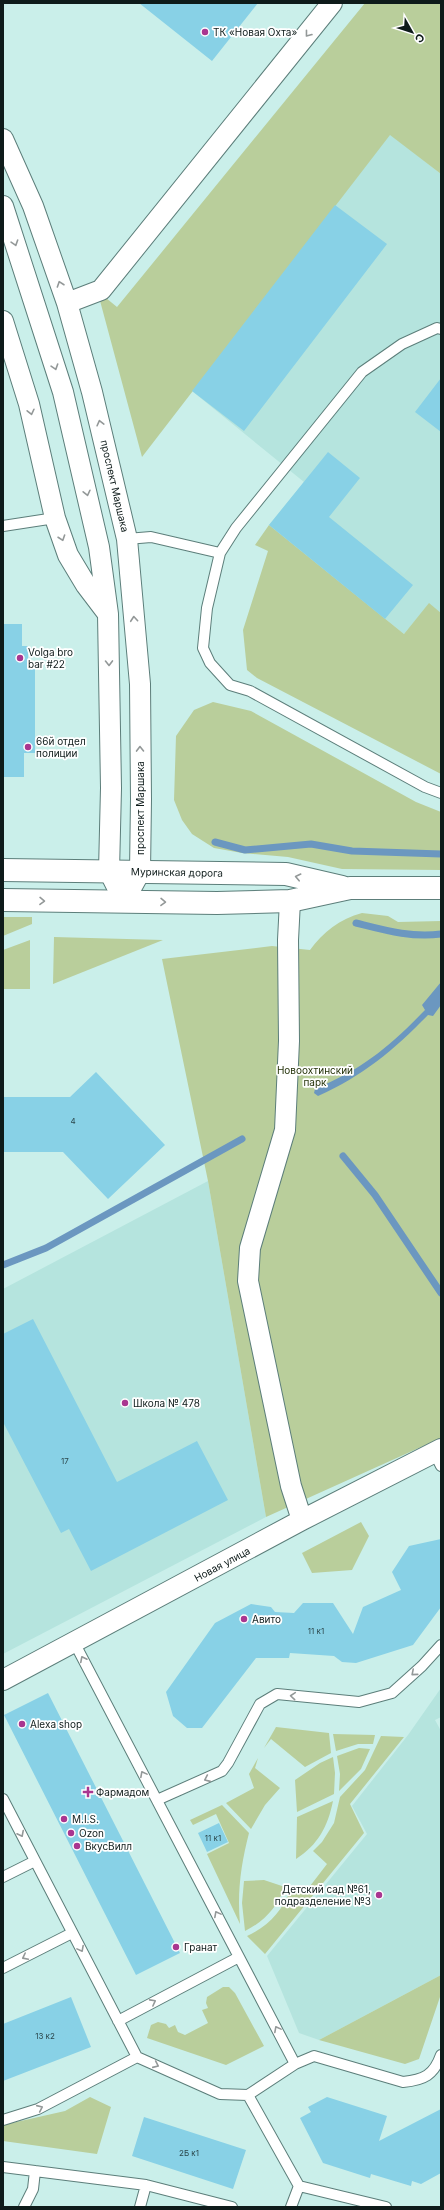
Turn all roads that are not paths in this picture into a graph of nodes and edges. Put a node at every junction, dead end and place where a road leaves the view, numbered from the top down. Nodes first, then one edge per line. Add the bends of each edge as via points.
1 (332, 3) edge
2 (3, 139) edge
3 (3, 206) edge
4 (67, 303) junction
5 (3, 321) edge
6 (441, 328) edge
7 (55, 518) junction
8 (3, 526) edge
9 (127, 539) junction
10 (220, 553) junction
11 (108, 614) junction
12 (441, 793) edge
13 (3, 870) edge
14 (109, 871) junction
15 (140, 872) junction
16 (350, 888) junction
17 (441, 888) edge
18 (3, 900) edge
19 (124, 901) junction
20 (290, 901) junction
21 (439, 1456) edge
22 (302, 1520) junction
23 (74, 1642) junction
24 (441, 1645) edge
25 (3, 1680) edge
26 (3, 1799) edge
27 (157, 1800) junction
28 (35, 1861) junction
29 (3, 1877) edge
30 (72, 1933) junction
31 (239, 1956) junction
32 (3, 1968) edge
33 (118, 2021) junction
34 (441, 2055) edge
35 (137, 2057) junction
36 (295, 2064) junction
37 (248, 2095) junction
38 (3, 2120) edge
39 (3, 2167) edge
40 (35, 2171) junction
41 (146, 2185) junction
42 (299, 2186) junction
43 (24, 2207) edge
44 (140, 2207) edge
45 (232, 2207) edge
46 (291, 2207) edge
47 (386, 2207) edge

1 -> 4 street via 101,290
4 -> 2 street, проспект Маршака via 33,206
3 -> 11 street via 63,392 99,547
9 -> 4 street, проспект Маршака via 92,392
5 -> 7 street via 29,404
6 - 10 lane via 402,344 362,372 236,528
7 - 8 lane
7 -> 11 street via 68,555
9 - 10 lane via 151,536
15 -> 9 street, проспект Маршака via 140,684
10 - 12 lane via 207,608 203,648 210,664 230,684 250,691 425,787
11 -> 14 street via 111,788
13 - 14 street, Муринская дорога
14 - 15 street, Муринская дорога
14 - 19 street
16 -> 15 street, Муринская дорога via 286,874
15 - 19 street, проспект Маршака
16 - 17 street, Муринская дорога
16 - 20 street, Муринская дорога
18 -> 19 street, Муринская дорога
19 -> 20 street, Муринская дорога
20 - 22 street via 286,1130 250,1248 248,1281 291,1486
21 - 22 street, Новая улица
22 - 23 street, Новая улица
23 - 25 street, Новая улица
27 -> 23 lane
24 -> 27 lane via 392,1693 359,1702 277,1694 260,1704 222,1771
26 -> 28 lane
31 -> 27 lane
28 - 29 lane
28 - 30 lane
30 -> 32 lane
30 -> 33 lane
33 -> 31 lane
36 -> 31 lane
33 - 35 lane
34 - 36 lane via 436,2069 418,2080 403,2082 314,2056
35 -> 37 lane via 220,2094
38 -> 35 lane via 38,2109
36 - 37 lane
37 - 42 lane
39 - 40 lane
40 - 41 lane
40 - 43 lane via 33,2189
41 - 44 lane
41 - 45 lane
42 - 46 lane
42 - 47 lane

